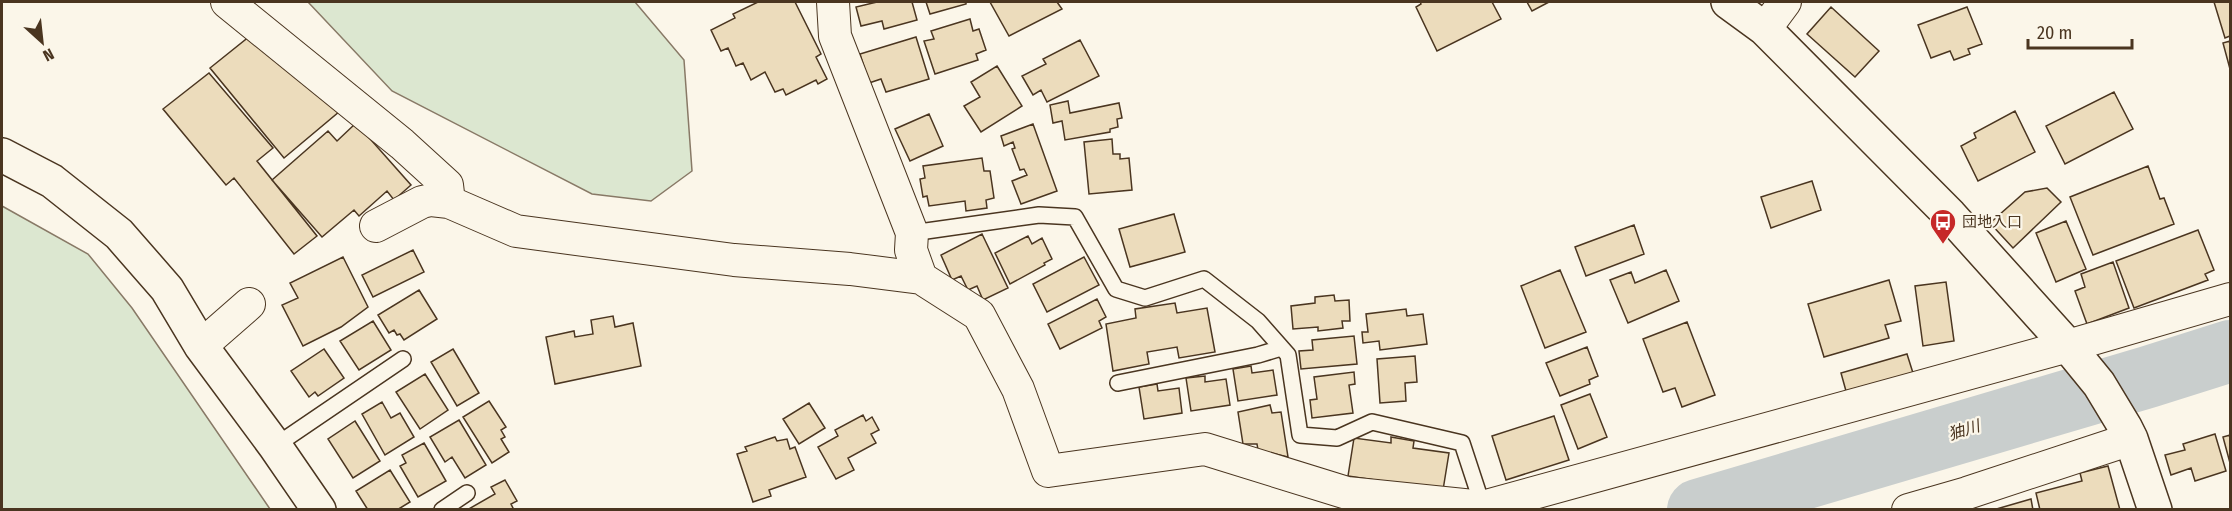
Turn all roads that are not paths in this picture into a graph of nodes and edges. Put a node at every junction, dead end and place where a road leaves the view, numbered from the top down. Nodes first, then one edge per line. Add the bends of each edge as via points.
1 (227, 2) edge
2 (833, 2) edge
3 (1728, 2) edge
4 (1785, 2) edge
5 (1765, 29) junction
6 (2, 154) edge
7 (449, 202) junction
8 (376, 226) dead end
9 (912, 233) junction
10 (921, 278) junction
11 (2230, 299) edge
12 (249, 304) dead end
13 (201, 346) junction
14 (1281, 348) junction
15 (2072, 351) junction
16 (403, 359) dead end
17 (1118, 383) dead end
18 (2128, 433) junction
19 (275, 446) junction
20 (467, 493) dead end
21 (1969, 501) edge
22 (1483, 508) edge
23 (319, 510) edge
24 (442, 510) edge
25 (1908, 510) edge
26 (2155, 510) edge

1 - 7 street via 402,144 447,185
2 - 9 street via 835,36
3 - 5 street
4 - 5 street
5 - 15 street via 1950,215
6 - 13 street via 52,181 119,234 167,289
7 - 8 street via 422,202
7 - 10 street via 516,231 734,260 850,268
9 - 10 street via 911,250
9 - 14 lane via 1038,215 1076,217 1116,290 1145,298 1204,279 1258,321
10 - 22 street via 980,315 1017,389 1048,471 1205,449 1347,493
11 - 15 street
12 - 13 street
13 - 19 street
14 - 17 lane
14 - 22 lane via 1288,355 1300,435 1337,438 1372,422 1462,443
15 - 18 street via 2099,384
15 - 22 street
16 - 19 lane
18 - 21 street
18 - 26 street
19 - 23 street
20 - 24 lane
21 - 25 street

